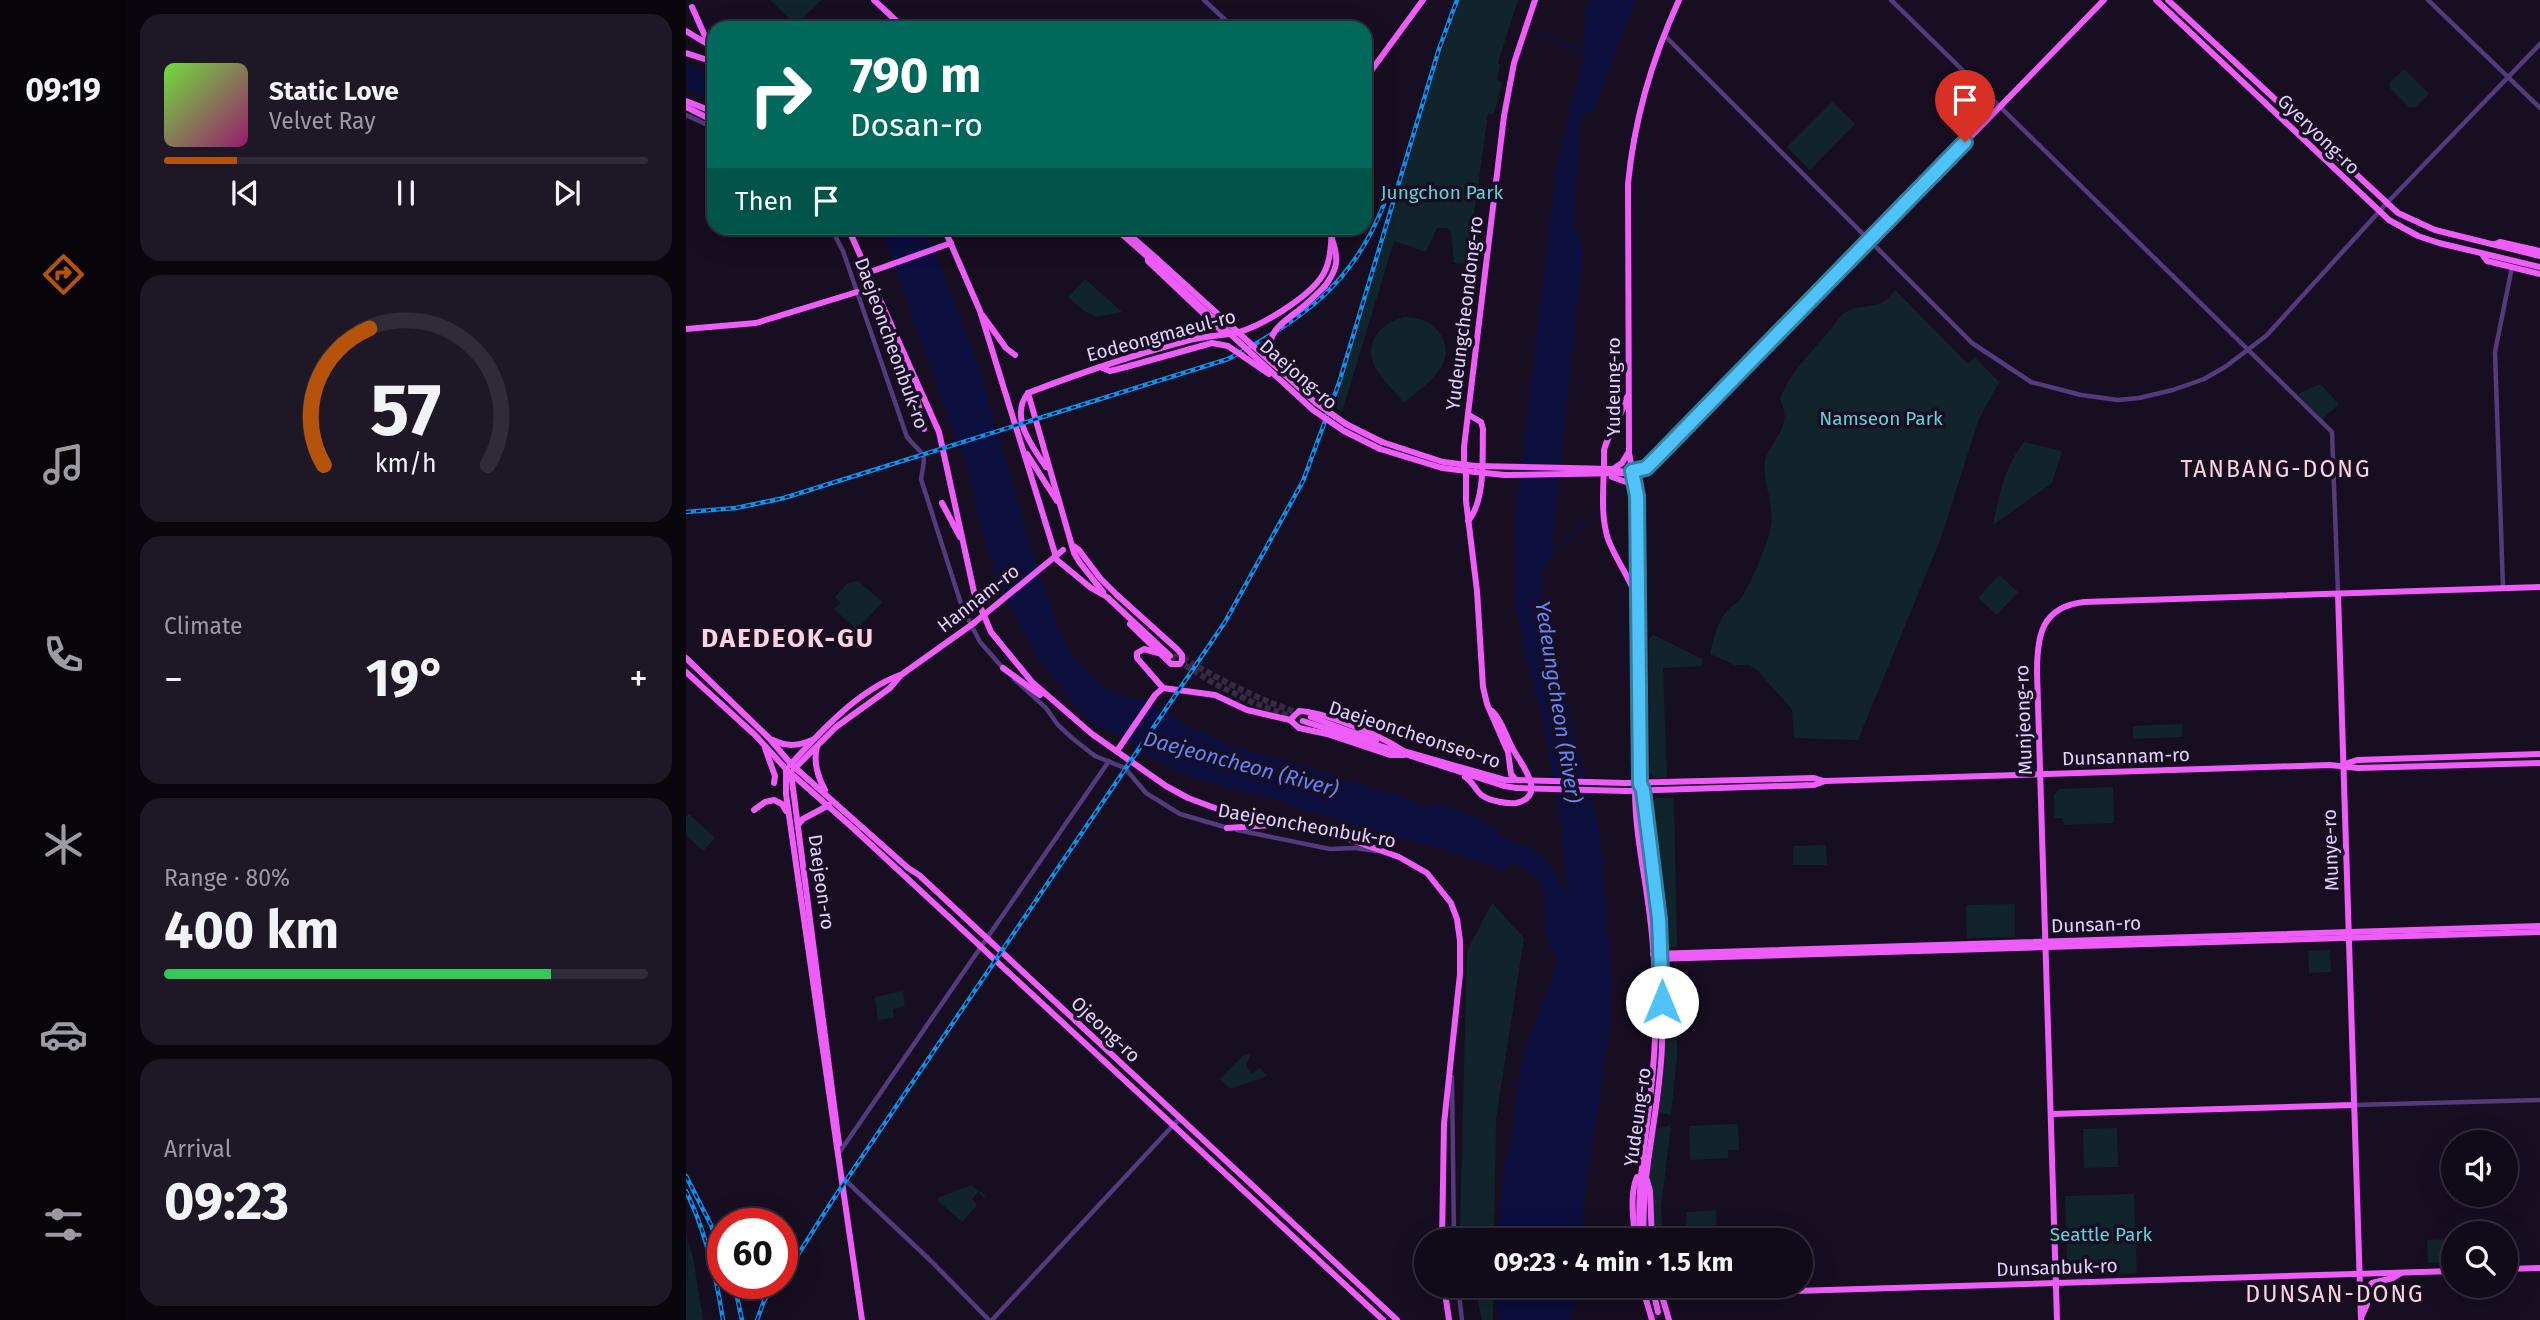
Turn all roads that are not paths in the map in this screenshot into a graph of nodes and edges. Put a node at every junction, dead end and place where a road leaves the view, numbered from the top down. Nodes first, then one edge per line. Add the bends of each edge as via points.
1 (868, 0) edge
2 (874, 0) edge
3 (1204, 0) edge
4 (1423, 0) edge
5 (1535, 0) edge
6 (1679, 0) edge
7 (1891, 0) edge
8 (2104, 0) edge
9 (2156, 0) edge
10 (2168, 0) edge
11 (2428, 0) edge
12 (692, 7) dead end
13 (890, 21) edge
14 (896, 21) edge
15 (1226, 21) edge
16 (686, 32) edge
17 (1663, 35) junction
18 (707, 41) edge
19 (707, 44) edge
20 (2540, 44) edge
21 (686, 53) edge
22 (707, 60) edge
23 (1372, 69) edge
24 (2508, 77) junction
25 (686, 101) edge
26 (2001, 106) junction
27 (686, 107) edge
28 (2540, 108) edge
29 (707, 109) edge
30 (686, 116) edge
31 (707, 118) edge
32 (707, 125) edge
33 (2386, 204) junction
34 (2380, 213) junction
35 (834, 235) edge
36 (852, 235) edge
37 (947, 235) edge
38 (1124, 235) edge
39 (1129, 235) edge
40 (1331, 235) edge
41 (1331, 238) junction
42 (1870, 239) junction
43 (951, 243) junction
44 (2493, 245) junction
45 (2540, 251) edge
46 (2482, 254) junction
47 (2540, 256) edge
48 (1152, 258) junction
49 (2512, 267) junction
50 (2540, 267) edge
51 (870, 272) junction
52 (2540, 274) edge
53 (857, 292) junction
54 (980, 311) junction
55 (686, 329) edge
56 (1241, 331) junction
57 (1225, 334) junction
58 (2249, 349) junction
59 (1015, 355) dead end
60 (910, 365) junction
61 (1100, 367) junction
62 (1282, 377) junction
63 (1630, 388) junction
64 (1028, 393) junction
65 (1469, 415) junction
66 (924, 429) dead end
67 (1022, 447) junction
68 (1629, 451) junction
69 (1465, 469) junction
70 (1476, 469) junction
71 (1613, 469) junction
72 (1629, 472) junction
73 (1050, 473) junction
74 (1590, 474) junction
75 (1637, 496) junction
76 (942, 503) dead end
77 (1060, 505) junction
78 (1468, 521) junction
79 (964, 545) junction
80 (1072, 545) junction
81 (2540, 587) edge
82 (2503, 588) junction
83 (2338, 594) junction
84 (1117, 595) junction
85 (1107, 597) junction
86 (1637, 600) junction
87 (972, 625) junction
88 (1160, 654) junction
89 (686, 658) edge
90 (1003, 668) junction
91 (686, 672) edge
92 (1163, 688) junction
93 (1489, 709) junction
94 (1303, 718) tunnel mouth
95 (1290, 720) junction
96 (1092, 734) junction
97 (766, 741) junction
98 (816, 742) junction
99 (1117, 751) junction
100 (1403, 753) junction
101 (2540, 754) edge
102 (1109, 761) junction
103 (2540, 763) edge
104 (1510, 764) junction
105 (1438, 765) junction
106 (2343, 765) junction
107 (791, 768) junction
108 (2040, 774) junction
109 (1496, 777) junction
110 (774, 783) dead end
111 (1517, 784) junction
112 (1639, 788) junction
113 (829, 801) junction
114 (754, 810) dead end
115 (789, 816) junction
116 (798, 825) junction
117 (1282, 825) junction
118 (1227, 828) junction
119 (1391, 853) junction
120 (2540, 926) edge
121 (2540, 932) edge
122 (2348, 935) junction
123 (987, 940) junction
124 (2045, 944) junction
125 (981, 947) junction
126 (1657, 957) junction
127 (1451, 1064) junction
128 (1447, 1090) junction
129 (2540, 1100) edge
130 (2354, 1105) junction
131 (2051, 1114) junction
132 (1179, 1119) junction
133 (1174, 1125) junction
134 (1453, 1128) junction
135 (839, 1153) junction
136 (1642, 1172) junction
137 (842, 1178) junction
138 (1442, 1228) edge
139 (1454, 1228) edge
140 (1639, 1228) edge
141 (1651, 1228) edge
142 (2540, 1268) edge
143 (2518, 1269) edge
144 (2441, 1271) edge
145 (2402, 1272) junction
146 (2359, 1274) junction
147 (2056, 1283) junction
148 (1813, 1290) edge
149 (1446, 1298) edge
150 (1459, 1298) edge
151 (1662, 1298) edge
152 (862, 1320) edge
153 (990, 1320) edge
154 (1382, 1320) edge
155 (1397, 1320) edge
156 (1449, 1320) edge
157 (1462, 1320) edge
158 (1669, 1320) edge
159 (2057, 1320) edge
160 (2361, 1320) edge

1 - 13 main road
2 - 14 main road
3 - 15 street
4 - 23 main road
5 - 65 main road, Yudeungcheondong-ro via 1504,116
6 - 17 main road, Yudeung-ro
7 - 26 street
8 - 26 main road
9 - 34 main road, Gyeryong-ro
10 - 33 main road, Gyeryong-ro
11 - 24 street
12 - 18 main road
16 - 19 main road
17 - 42 street
17 - 63 main road, Yudeung-ro via 1643,98 1628,184
20 - 24 street
21 - 22 main road
24 - 28 street
24 - 33 street
25 - 29 main road
26 - 42 main road
26 - 58 street
27 - 31 main road
30 - 32 street
33 - 34 street
33 - 44 main road, Gyeryong-ro via 2435,230
34 - 46 main road, Gyeryong-ro via 2418,236
34 - 58 street
35 - 53 street, Daejeoncheonbuk-ro
36 - 51 main road
37 - 43 main road
38 - 48 main road, Daejong-ro
39 - 48 main road, Daejong-ro
40 - 41 main road, Eodeongmaeul-ro
41 - 56 main road, Eodeongmaeul-ro via 1321,279 1283,309
41 - 62 main road, bridge via 1338,257 1332,277 1273,334 1271,352
42 - 58 street via 1972,343 2031,382 2055,390 2118,400 2139,398 2204,379
42 - 72 main road via 1646,468
43 - 51 main road
43 - 54 main road
44 - 45 main road, Gyeryong-ro via 2500,242
44 - 47 main road, Gyeryong-ro
46 - 49 main road, Gyeryong-ro via 2487,261
46 - 50 main road, Gyeryong-ro
48 - 56 main road
48 - 57 main road via 1148,261
48 - 62 main road, Daejong-ro, bridge
49 - 52 main road, Gyeryong-ro
49 - 82 street via 2495,352
51 - 60 main road
53 - 55 main road via 756,323
53 - 87 street, Daejeoncheonbuk-ro via 907,437 923,452 920,479
54 - 59 main road
54 - 67 main road
56 - 57 main road, Eodeongmaeul-ro
57 - 61 main road, Eodeongmaeul-ro via 1187,340
58 - 83 street via 2332,432
60 - 66 main road
60 - 79 main road via 944,447
61 - 62 main road, bridge via 1110,371 1126,368 1220,344
61 - 64 main road, Eodeongmaeul-ro
62 - 69 main road, Daejong-ro, bridge via 1381,445 1421,463
63 - 68 main road, Yudeung-ro
63 - 86 main road via 1604,450 1604,516 1609,542
64 - 73 main road
64 - 73 main road via 1021,420
65 - 69 main road, Yudeungcheondong-ro
65 - 78 main road via 1481,422 1483,429 1479,498
67 - 77 main road
67 - 85 main road via 1058,560
68 - 71 main road
68 - 72 main road, Yudeung-ro
69 - 70 main road, Daejong-ro
69 - 78 main road, Yudeungcheondong-ro
70 - 71 main road, Daejong-ro, bridge
70 - 74 main road, Daejong-ro, bridge
71 - 72 main road, Daejong-ro, bridge
72 - 74 main road, Daejong-ro, bridge
72 - 75 main road, Yudeung-ro
73 - 77 main road
74 - 75 main road, bridge via 1621,479
75 - 86 main road, Yudeung-ro
76 - 79 main road
77 - 80 main road
78 - 93 main road, Yudeungcheondong-ro via 1483,687
79 - 96 main road via 974,592 992,632 1032,682
80 - 84 main road
80 - 85 main road via 1080,564
80 - 87 main road, Hannam-ro, bridge
81 - 82 main road, Munjeong-ro
82 - 83 main road, Munjeong-ro
83 - 106 main road, Munye-ro
83 - 108 main road, Munjeong-ro via 2084,602 2060,609 2044,624 2038,644
84 - 85 main road via 1173,654
84 - 88 main road via 1178,650 1182,661 1175,665
85 - 88 main road
86 - 112 main road, Yudeung-ro
87 - 90 street, Daejeoncheonbuk-ro
87 - 98 main road, Hannam-ro via 901,675 885,681 828,724
88 - 92 main road via 1144,649 1137,658
89 - 97 main road
90 - 96 main road
90 - 102 street, Daejeoncheonbuk-ro via 1072,738
91 - 97 main road
92 - 95 main road via 1215,695 1247,710
92 - 99 main road
93 - 104 main road, Yudeungcheondong-ro
93 - 105 main road via 1528,774 1528,795 1511,803 1486,798 1468,778
94 - 100 main road, Daejeoncheonseo-ro
95 - 100 main road via 1299,728 1390,755
95 - 100 main road via 1299,712 1322,716 1371,734
96 - 99 main road
97 - 98 main road via 782,745
97 - 107 main road
97 - 110 main road
98 - 107 main road, Hannam-ro
98 - 113 main road via 819,779
99 - 117 main road via 1188,798 1231,814
100 - 105 main road
100 - 109 main road, Daejeoncheonseo-ro
101 - 106 main road, Dunsannam-ro via 2357,760
102 - 118 street, Daejeoncheonbuk-ro via 1125,768 1146,793 1171,809
102 - 123 street
103 - 106 main road, Dunsannam-ro
104 - 109 main road via 1505,775
104 - 111 main road, Yudeungcheondong-ro
105 - 111 main road
106 - 108 main road, Dunsannam-ro
106 - 122 main road, Munye-ro
107 - 113 main road, Ojeong-ro
107 - 115 main road, Daejeon-ro
107 - 116 main road, Daejeon-ro
108 - 112 main road, Dunsannam-ro via 1814,778
108 - 124 main road, Munjeong-ro
109 - 111 main road, Daejeoncheonseo-ro
111 - 112 main road, Dunsannam-ro, bridge
112 - 126 main road, Yudeung-ro
113 - 116 main road
113 - 123 main road, Ojeong-ro via 919,875
113 - 125 main road, Ojeong-ro
114 - 115 main road via 774,800
115 - 135 main road, Daejeon-ro
116 - 135 main road, Daejeon-ro
117 - 118 main road
117 - 119 main road via 1340,836
118 - 119 street, Daejeoncheonbuk-ro via 1330,849
119 - 127 main road, Daejeoncheonbuk-ro via 1427,873 1455,912 1460,974
120 - 122 main road, Dunsan-ro
121 - 122 main road, Dunsan-ro
122 - 124 main road, Dunsan-ro
122 - 130 main road, Munye-ro
123 - 125 street
123 - 132 main road, Ojeong-ro
124 - 126 main road, Dunsan-ro
124 - 131 main road, Munjeong-ro
125 - 133 main road, Ojeong-ro
125 - 135 street
126 - 136 main road, Yudeung-ro via 1654,1056
127 - 128 main road, Daejeoncheonbuk-ro
127 - 134 street
128 - 134 street
128 - 138 main road, Daejeoncheonbuk-ro
129 - 130 street
130 - 131 main road
130 - 146 main road, Munye-ro
131 - 147 main road, Munjeong-ro
132 - 133 street
132 - 155 main road, Ojeong-ro
133 - 153 street
133 - 154 main road, Ojeong-ro
134 - 139 street
135 - 137 main road, Daejeon-ro
136 - 140 main road via 1634,1184
136 - 141 main road via 1650,1191
137 - 152 main road, Daejeon-ro
137 - 153 street
142 - 143 main road
144 - 145 main road, Dunsanbuk-ro
145 - 146 main road, Dunsanbuk-ro
145 - 160 main road via 2372,1283
146 - 147 main road, Dunsanbuk-ro
146 - 160 main road, Munye-ro
147 - 148 main road, Dunsanbuk-ro
147 - 159 main road, Munjeong-ro
149 - 156 main road
150 - 157 street
151 - 158 main road

